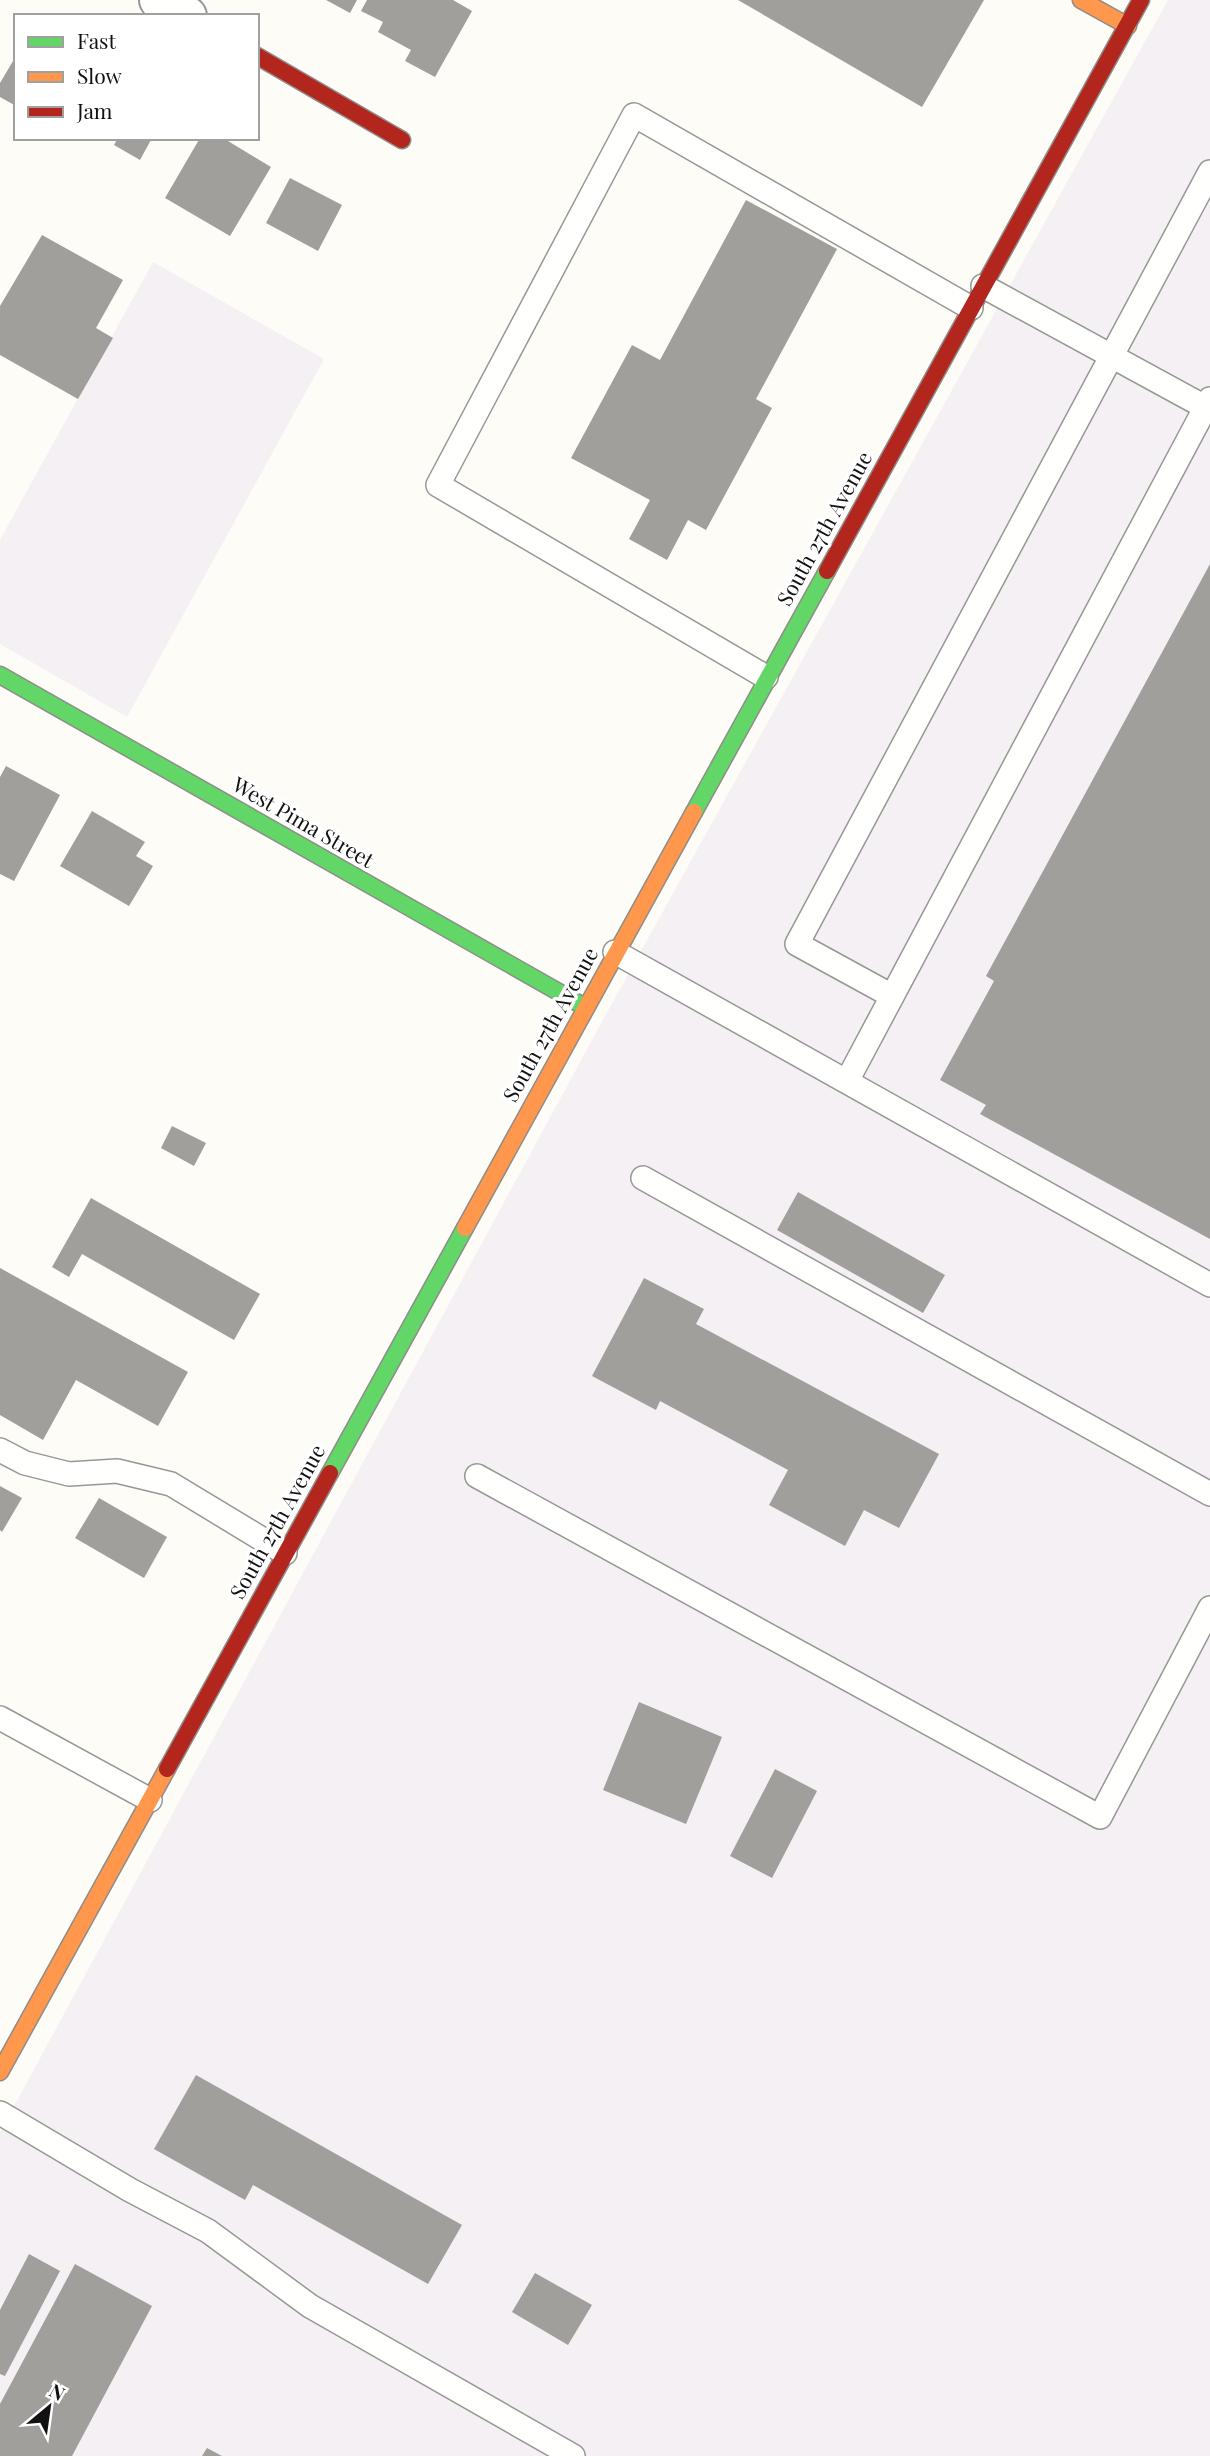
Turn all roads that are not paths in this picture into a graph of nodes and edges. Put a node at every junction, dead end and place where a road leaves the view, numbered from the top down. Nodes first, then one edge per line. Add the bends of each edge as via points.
1 (159, 0) edge
2 (1082, 0) edge
3 (1141, 0) edge
4 (184, 14) edge
5 (1128, 26) junction
6 (259, 58) edge
7 (402, 140) dead end
8 (1210, 172) edge
9 (983, 286) junction
10 (971, 308) junction
11 (1112, 355) junction
12 (1208, 403) edge
13 (0, 676) edge
14 (766, 677) junction
15 (615, 952) junction
16 (892, 996) junction
17 (585, 1007) junction
18 (847, 1081) junction
19 (643, 1178) dead end
20 (1210, 1285) edge
21 (0, 1450) edge
22 (477, 1476) dead end
23 (1210, 1494) edge
24 (285, 1553) junction
25 (1210, 1608) edge
26 (0, 1718) edge
27 (150, 1801) junction
28 (0, 2071) edge
29 (0, 2113) edge
30 (573, 2456) edge

1 - 4 street
2 - 5 main road
3 - 5 main road, South 27th Avenue
5 - 9 main road, South 27th Avenue
6 - 7 main road
8 - 11 lane
9 - 10 main road, South 27th Avenue
9 - 11 lane
10 - 14 main road, South 27th Avenue
10 - 14 lane via 634,115 438,485
11 - 12 lane
11 - 16 lane via 797,944
12 - 16 lane
13 - 17 main road, West Pima Street
14 - 15 main road, South 27th Avenue
15 - 17 main road, South 27th Avenue
15 - 18 lane
16 - 18 lane
17 - 24 main road, South 27th Avenue
18 - 20 lane
19 - 23 lane
21 - 24 lane via 25,1463 69,1475 117,1471 171,1484
22 - 25 lane via 1100,1817
24 - 27 main road, South 27th Avenue
26 - 27 lane
27 - 28 main road, South 27th Avenue
29 - 30 lane via 208,2231 310,2306

